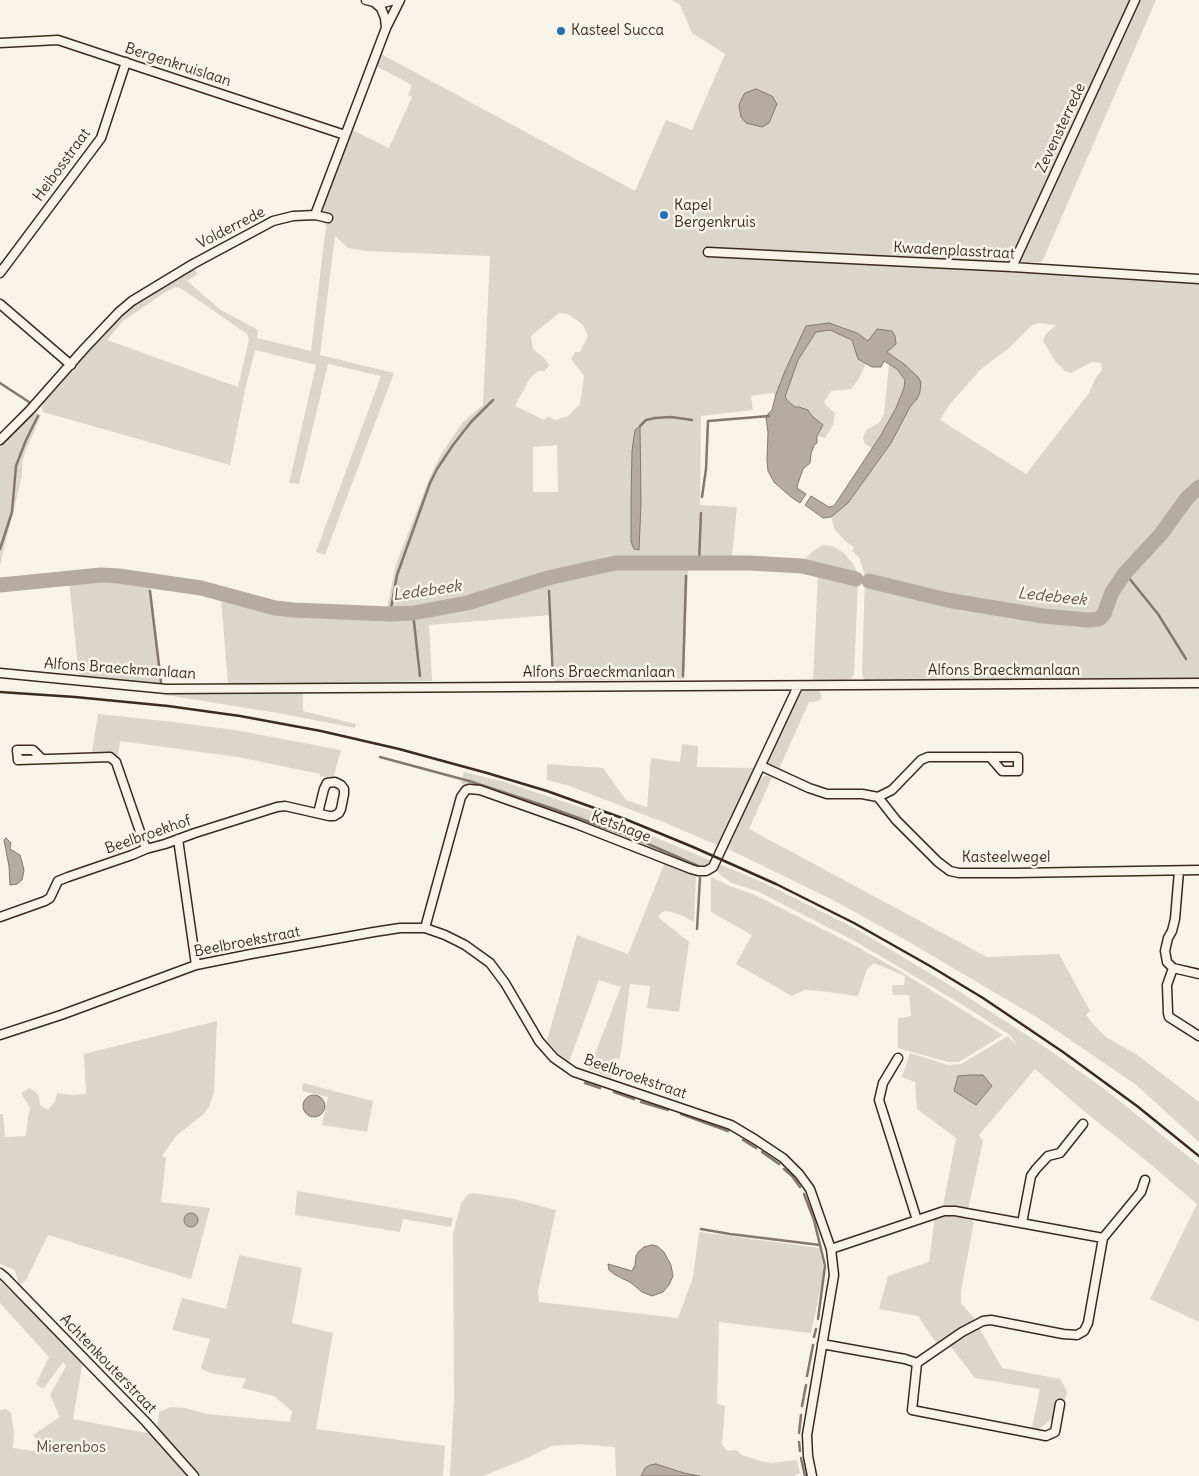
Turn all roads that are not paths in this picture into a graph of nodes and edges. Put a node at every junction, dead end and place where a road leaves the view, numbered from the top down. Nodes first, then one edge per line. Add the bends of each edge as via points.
1 (395, 0) edge
2 (400, 0) edge
3 (1135, 0) edge
4 (370, 1) edge
5 (386, 28) junction
6 (0, 43) edge
7 (126, 62) junction
8 (344, 135) junction
9 (316, 215) junction
10 (328, 218) dead end
11 (708, 252) dead end
12 (1012, 267) junction
13 (0, 273) edge
14 (1199, 279) edge
15 (0, 304) edge
16 (70, 365) junction
17 (0, 440) edge
18 (0, 673) edge
19 (1199, 683) edge
20 (798, 686) junction
21 (990, 757) dead end
22 (42, 759) dead end
23 (761, 766) junction
24 (878, 797) junction
25 (318, 813) junction
26 (178, 839) junction
27 (146, 849) junction
28 (1199, 870) edge
29 (1179, 871) junction
30 (0, 917) edge
31 (425, 928) junction
32 (196, 965) junction
33 (1173, 968) junction
34 (1199, 974) edge
35 (0, 1035) edge
36 (1199, 1036) edge
37 (898, 1058) dead end
38 (1083, 1124) dead end
39 (1145, 1180) dead end
40 (917, 1220) junction
41 (1022, 1224) junction
42 (1103, 1238) junction
43 (831, 1249) junction
44 (0, 1274) edge
45 (822, 1344) junction
46 (917, 1363) junction
47 (1060, 1404) dead end
48 (194, 1476) edge
49 (812, 1476) edge

1 - 4 street via 383,3
2 - 5 street
3 - 12 street, Zevensterrede
4 - 5 street via 380,8
5 - 8 street
6 - 7 street, Bergenkruislaan via 58,40
7 - 8 street, Bergenkruislaan
7 - 13 street, Heibosstraat via 101,138
8 - 9 street
9 - 10 street
9 - 16 street, Volderrede via 272,220 132,301
11 - 12 street, Kwadenplasstraat
12 - 14 street, Kwadenplasstraat
15 - 16 street
16 - 17 street, Volderrede
18 - 20 street, Alfons Braeckmanlaan via 166,689
19 - 20 street, Alfons Braeckmanlaan
20 - 23 street, Ketshage
21 - 24 street via 928,757 921,760 892,790
22 - 27 street via 110,757 116,762
23 - 24 street via 827,794
23 - 31 street, Ketshage via 713,867 706,871 698,871 480,790 466,790 460,797
24 - 29 street, Kasteelwegel via 938,862 959,873
25 - 25 street, Beelbroekhof via 329,816 339,813 344,794 341,785 335,782 327,784
25 - 26 street, Beelbroekhof via 276,807
26 - 27 street, Beelbroekhof
26 - 32 street
27 - 30 street, Beelbroekhof via 68,876 58,881 50,898
28 - 29 street, Kasteelwegel
29 - 33 street via 1175,918 1165,951 1167,962
31 - 32 street, Beelbroekstraat via 374,932
31 - 43 street, Beelbroekstraat via 465,945 490,963 539,1041 554,1058 574,1072 731,1125 783,1158 810,1189
32 - 35 street, Beelbroekstraat
33 - 34 street
33 - 36 street via 1167,985 1169,1017
37 - 40 street via 883,1083 879,1100
38 - 41 street via 1060,1153 1048,1156 1031,1176
39 - 42 street via 1141,1192
40 - 41 street via 944,1211
40 - 43 street
41 - 42 street
42 - 46 street via 1088,1324 1084,1331 1077,1335 1064,1334 983,1321
43 - 45 street, Beelbroekstraat via 834,1275
44 - 48 street, Achtenkouterstraat
45 - 46 street
45 - 49 street, Beelbroekstraat via 806,1435
46 - 47 street via 912,1410 1046,1436 1055,1432

